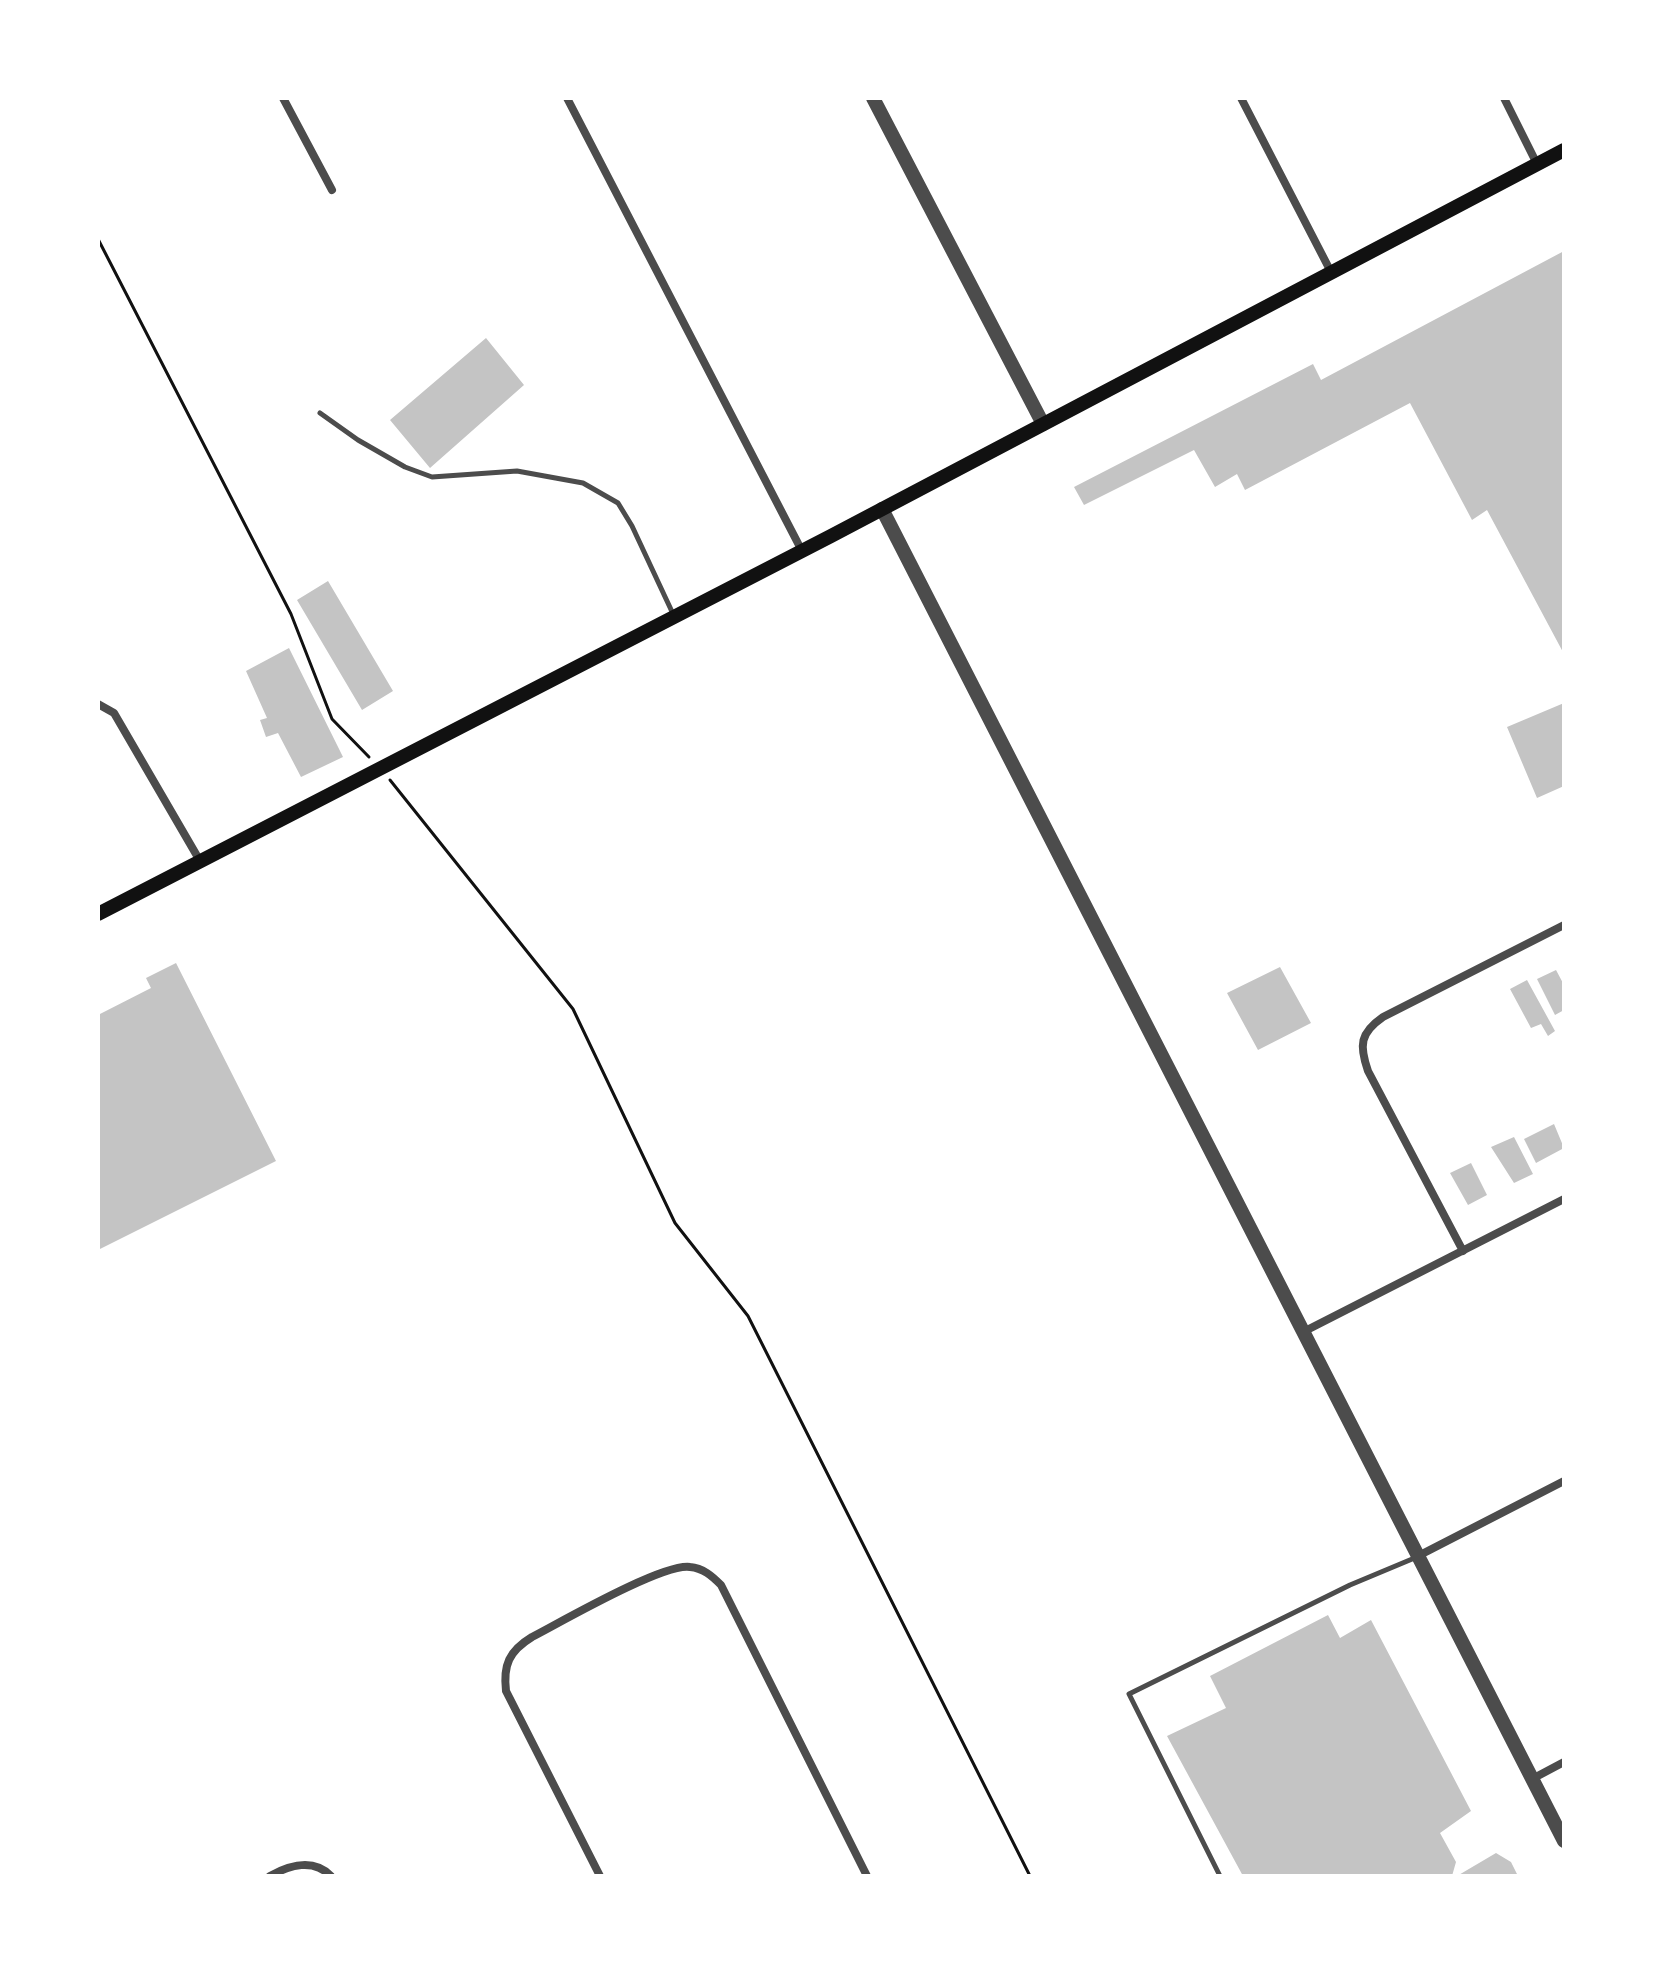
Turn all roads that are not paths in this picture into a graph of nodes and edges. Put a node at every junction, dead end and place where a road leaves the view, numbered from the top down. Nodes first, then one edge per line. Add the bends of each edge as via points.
1 (283, 98) edge
2 (567, 98) edge
3 (873, 98) edge
4 (1241, 98) edge
5 (1504, 98) edge
6 (1564, 150) edge
7 (1537, 164) junction
8 (332, 190) dead end
9 (1331, 272) junction
10 (320, 413) dead end
11 (1043, 424) junction
12 (882, 509) junction
13 (802, 551) junction
14 (674, 617) junction
15 (98, 704) edge
16 (200, 861) junction
17 (98, 914) edge
18 (1564, 925) edge
19 (1564, 1199) edge
20 (1463, 1251) junction
21 (1303, 1332) junction
22 (1564, 1481) edge
23 (1418, 1556) junction
24 (1564, 1762) edge
25 (1532, 1779) junction
26 (1564, 1841) edge
27 (270, 1876) edge
28 (331, 1876) edge
29 (600, 1876) edge
30 (867, 1876) edge
31 (1220, 1876) edge

1 - 8 street
2 - 13 street
3 - 11 street
4 - 9 street
5 - 7 street
6 - 7 main road
7 - 9 main road
9 - 11 main road
10 - 14 lane via 405,467 432,477 517,471 583,483 618,503
11 - 12 main road
12 - 13 main road
12 - 21 street
13 - 14 main road
14 - 16 main road
15 - 16 street via 114,713
16 - 17 main road
18 - 20 street via 1383,1017 1370,1025 1362,1042 1368,1071
19 - 20 street
20 - 21 street
21 - 23 street
22 - 23 street
23 - 25 street
23 - 31 lane via 1129,1694
24 - 25 street
25 - 26 street
27 - 28 street via 313,1864
29 - 30 street via 506,1691 508,1658 532,1637 655,1574 687,1566 701,1569 721,1585

